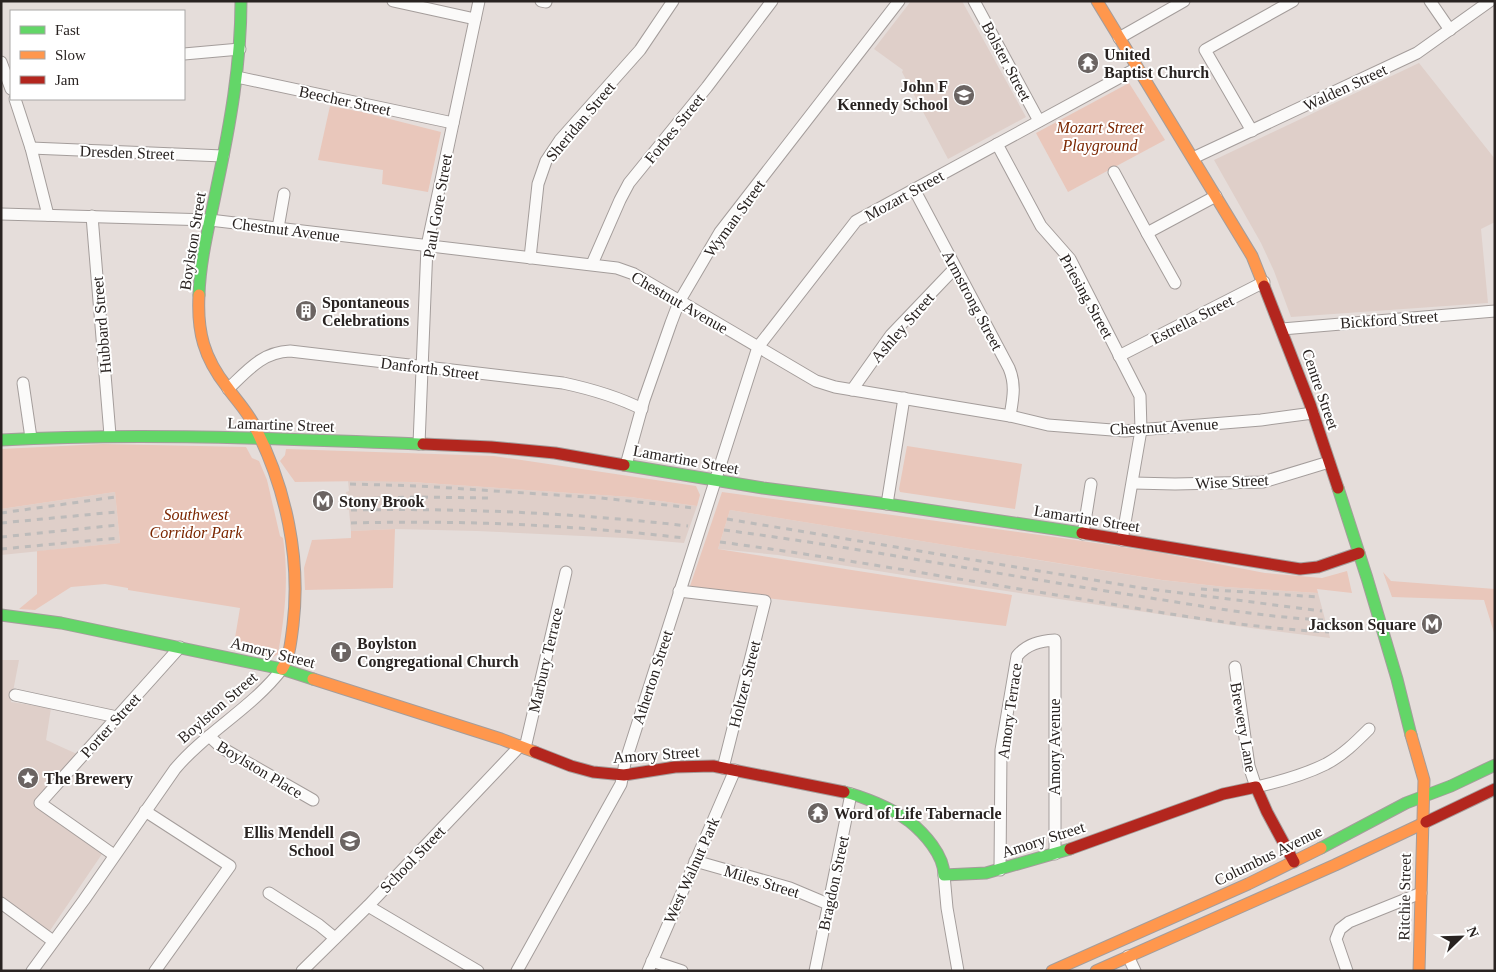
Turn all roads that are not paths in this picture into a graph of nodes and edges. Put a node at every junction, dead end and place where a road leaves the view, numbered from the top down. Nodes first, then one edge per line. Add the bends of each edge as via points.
1 (241, 1) edge
2 (393, 1) edge
3 (479, 1) edge
4 (672, 1) edge
5 (772, 1) edge
6 (899, 1) edge
7 (974, 1) edge
8 (1097, 1) edge
9 (1184, 1) edge
10 (1292, 1) edge
11 (1430, 1) edge
12 (1490, 1) edge
13 (475, 19) junction
14 (1450, 30) junction
15 (1119, 38) junction
16 (240, 49) junction
17 (185, 54) edge
18 (6, 67) edge
19 (1137, 68) junction
20 (237, 77) junction
21 (10, 84) edge
22 (15, 100) edge
23 (1039, 121) junction
24 (453, 124) junction
25 (1252, 131) junction
26 (997, 144) junction
27 (31, 148) junction
28 (223, 156) junction
29 (1193, 158) junction
30 (1114, 172) dead end
31 (914, 189) junction
32 (284, 194) dead end
33 (1216, 196) junction
34 (1, 214) edge
35 (48, 215) junction
36 (92, 216) junction
37 (210, 220) junction
38 (278, 228) junction
39 (1147, 233) junction
40 (428, 246) junction
41 (530, 258) junction
42 (592, 264) junction
43 (955, 268) junction
44 (1175, 282) dead end
45 (1264, 282) junction
46 (680, 302) junction
47 (1495, 311) edge
48 (1282, 329) junction
49 (758, 347) junction
50 (1119, 356) junction
51 (422, 367) junction
52 (23, 383) dead end
53 (228, 389) junction
54 (852, 390) junction
55 (904, 398) junction
56 (642, 409) junction
57 (1313, 413) junction
58 (1010, 416) junction
59 (1141, 430) junction
60 (110, 435) junction
61 (31, 438) junction
62 (260, 439) junction
63 (1, 440) edge
64 (419, 444) junction
65 (1329, 462) junction
66 (626, 465) junction
67 (714, 480) junction
68 (1133, 483) junction
69 (1091, 484) dead end
70 (887, 504) junction
71 (1083, 534) junction
72 (1122, 540) junction
73 (1359, 553) junction
74 (566, 572) dead end
75 (679, 591) junction
76 (1, 615) edge
77 (1055, 640) joint
78 (180, 647) junction
79 (1234, 667) dead end
80 (282, 669) junction
81 (14, 695) dead end
82 (117, 717) junction
83 (1369, 729) dead end
84 (209, 736) junction
85 (523, 747) junction
86 (1495, 765) edge
87 (729, 769) junction
88 (624, 775) junction
89 (1256, 786) junction
90 (1495, 789) edge
91 (851, 794) junction
92 (1424, 796) junction
93 (313, 800) dead end
94 (145, 811) junction
95 (1423, 824) junction
96 (1055, 854) junction
97 (114, 855) junction
98 (695, 861) junction
99 (1294, 862) junction
100 (1000, 870) junction
101 (944, 875) junction
102 (269, 892) dead end
103 (1421, 893) junction
104 (1, 904) edge
105 (828, 904) junction
106 (368, 906) junction
107 (335, 938) junction
108 (53, 941) junction
109 (1128, 956) junction
110 (650, 966) edge
111 (32, 971) edge
112 (155, 971) edge
113 (302, 971) edge
114 (478, 971) edge
115 (517, 971) edge
116 (682, 971) edge
117 (815, 971) edge
118 (958, 971) edge
119 (1052, 971) edge
120 (1096, 971) edge
121 (1135, 971) edge
122 (1347, 971) edge
123 (1419, 971) edge

1 - 16 street, Boylston Street
2 - 13 street
3 - 13 street, Paul Gore Street
4 - 41 street, Sheridan Street via 640,50 560,140 546,161 538,184
5 - 42 street, Forbes Street via 626,188
6 - 46 street, Wyman Street via 720,232
7 - 23 street, Bolster Street
8 - 15 street, Centre Street
9 - 15 street
10 - 25 street via 1205,50
11 - 14 street
12 - 14 street, Walden Street
13 - 24 street, Paul Gore Street
14 - 25 street, Walden Street via 1413,55
15 - 19 street, Centre Street
16 - 17 street
16 - 20 street, Boylston Street
18 - 21 street
19 - 23 street, Mozart Street
19 - 29 street, Centre Street
20 - 24 street, Beecher Street
20 - 28 street, Boylston Street
22 - 27 street
23 - 26 street, Mozart Street
24 - 40 street, Paul Gore Street
25 - 29 street, Walden Street
26 - 31 street, Mozart Street
26 - 50 street, Priesing Street via 1041,226 1070,259
27 - 28 street, Dresden Street
27 - 35 street
28 - 37 street, Boylston Street
29 - 33 street, Centre Street
30 - 39 street
31 - 43 street, Armstrong Street
31 - 49 street, Mozart Street via 856,221
32 - 38 street
33 - 39 street
33 - 45 street, Centre Street
34 - 35 street, Chestnut Avenue
35 - 36 street, Chestnut Avenue
36 - 37 street, Chestnut Avenue
36 - 60 street, Hubbard Street
37 - 38 street, Chestnut Avenue
37 - 53 street, Boylston Street via 201,273 199,324 204,350
38 - 40 street, Chestnut Avenue
39 - 44 street
40 - 41 street, Chestnut Avenue
40 - 51 street, Paul Gore Street
41 - 42 street, Chestnut Avenue
42 - 46 street, Chestnut Avenue via 629,271
43 - 54 street, Ashley Street via 891,335
43 - 58 street, Armstrong Street via 1014,378
45 - 48 street, Centre Street
45 - 50 street, Estrella Street
46 - 49 street, Chestnut Avenue
46 - 56 street, Wyman Street
47 - 48 street, Bickford Street
48 - 57 street, Centre Street
49 - 54 street, Chestnut Avenue via 816,381
49 - 67 street, Mozart Street
50 - 59 street, Priesing Street via 1140,396
51 - 53 street, Danforth Street via 284,351 261,359
51 - 56 street, Danforth Street via 563,383 598,390
51 - 64 street, Paul Gore Street
52 - 61 street
53 - 62 street, Boylston Street via 249,417
54 - 55 street, Chestnut Avenue
55 - 58 street, Chestnut Avenue
55 - 70 street
56 - 66 street, Wyman Street
57 - 59 street, Chestnut Avenue
57 - 65 street, Centre Street
58 - 59 street, Chestnut Avenue via 1048,425
59 - 68 street, Priesing Street
60 - 61 street, Lamartine Street
60 - 62 street, Lamartine Street
61 - 63 street, Lamartine Street
62 - 64 street, Lamartine Street
62 - 80 street, Boylston Street via 284,499 294,546 294,614 288,658
64 - 66 street, Lamartine Street via 521,449
65 - 68 street, Wise Street via 1263,482
65 - 73 street, Centre Street
66 - 67 street, Lamartine Street
67 - 70 street, Lamartine Street
67 - 75 street, Atherton Street
68 - 72 street, Priesing Street
69 - 71 street
70 - 71 street, Lamartine Street
71 - 72 street, Lamartine Street
72 - 73 street, Lamartine Street via 1305,569
73 - 92 street, Centre Street via 1397,679 1424,780
74 - 85 street, Marbury Terrace
75 - 87 street, Holtzer Street via 765,601
75 - 88 street, Atherton Street
76 - 78 street, Amory Street via 50,620
77 - 96 street, Amory Avenue
77 - 100 street, Amory Terrace via 1031,645 1017,656 1001,750
78 - 80 street, Amory Street
78 - 82 street, Porter Street
79 - 89 street, Brewery Lane via 1249,766
80 - 84 street, Boylston Street
80 - 85 street, Amory Street
81 - 82 street
82 - 97 street, Porter Street via 40,803
83 - 89 street via 1326,764 1275,783
84 - 93 street, Boylston Place via 222,748
84 - 94 street, Boylston Street via 175,769
85 - 88 street, Amory Street via 579,768
85 - 106 street, School Street
86 - 92 street, Columbus Avenue
87 - 88 street, Amory Street via 676,767
87 - 91 street, Amory Street
87 - 98 street, West Walnut Park
88 - 115 street, Atherton Street
89 - 96 street, Amory Street via 1195,803
89 - 99 street
90 - 95 street
91 - 101 street, Amory Street via 908,820 924,834 940,857
91 - 105 street, Bragdon Street
92 - 95 street, Centre Street
92 - 99 street, Columbus Avenue
94 - 97 street, Boylston Street
94 - 112 street via 230,866
95 - 103 street, Ritchie Street
95 - 109 street
96 - 100 street, Amory Street
97 - 108 street, Boylston Street
98 - 105 street, Miles Street via 790,888
98 - 110 street, West Walnut Park
99 - 119 street, Columbus Avenue
100 - 101 street, Amory Street
101 - 118 street
102 - 107 street
103 - 122 street via 1349,922 1340,929 1336,939
103 - 123 street, Ritchie Street
104 - 108 street
105 - 117 street, Bragdon Street
106 - 107 street, School Street
106 - 114 street
107 - 113 street, School Street
108 - 111 street, Boylston Street
109 - 120 street
109 - 121 street
110 - 116 street

